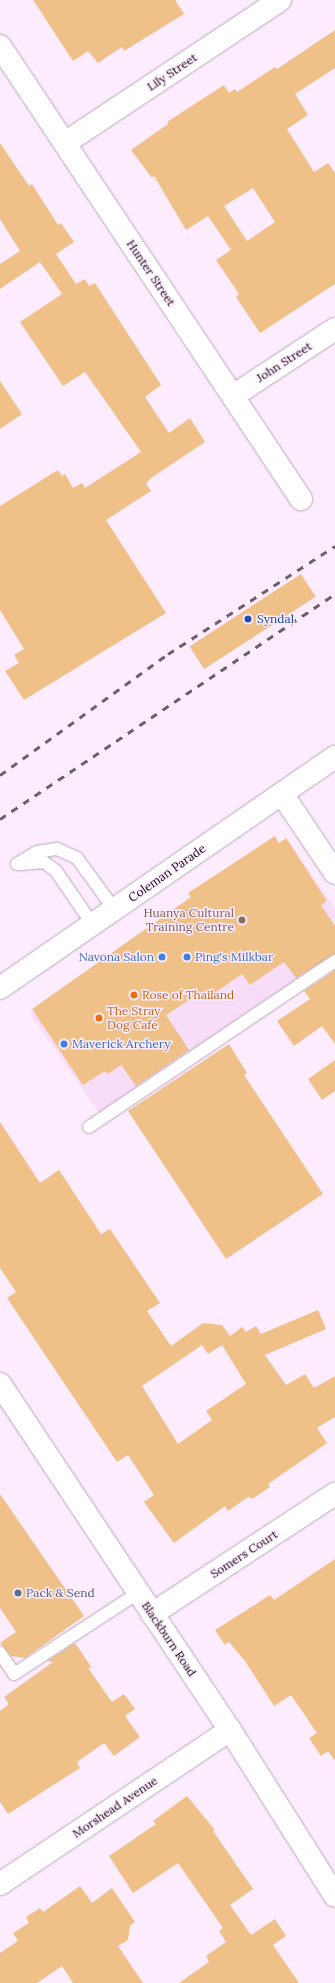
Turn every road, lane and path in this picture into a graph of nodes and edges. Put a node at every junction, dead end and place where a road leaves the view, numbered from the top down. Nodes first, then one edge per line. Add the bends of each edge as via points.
1 (280, 0) edge
2 (0, 46) edge
3 (65, 143) junction
4 (335, 329) edge
5 (233, 396) junction
6 (301, 499) dead end
7 (335, 757) edge
8 (282, 794) junction
9 (335, 873) edge
10 (114, 910) junction
11 (93, 924) junction
12 (335, 962) edge
13 (0, 988) edge
14 (89, 1128) dead end
15 (0, 1384) edge
16 (335, 1494) edge
17 (138, 1593) junction
18 (152, 1614) junction
19 (0, 1653) edge
20 (230, 1730) junction
21 (0, 1884) edge
22 (335, 1896) edge

1 - 3 street, Lily Street
2 - 3 street, Hunter Street
3 - 5 street, Hunter Street
4 - 5 street, John Street
5 - 6 street, Hunter Street
7 - 8 street, Coleman Parade
8 - 9 street
8 - 10 street, Coleman Parade
10 - 11 street, Coleman Parade
10 - 11 lane via 77,858 57,849 37,852 17,864 44,862 56,871
11 - 13 street, Coleman Parade
12 - 14 lane
15 - 17 street, Blackburn Road
16 - 18 street, Somers Court
17 - 18 street, Blackburn Road
17 - 19 lane via 14,1674
18 - 20 street, Blackburn Road
20 - 21 street, Morshead Avenue
20 - 22 street, Blackburn Road

